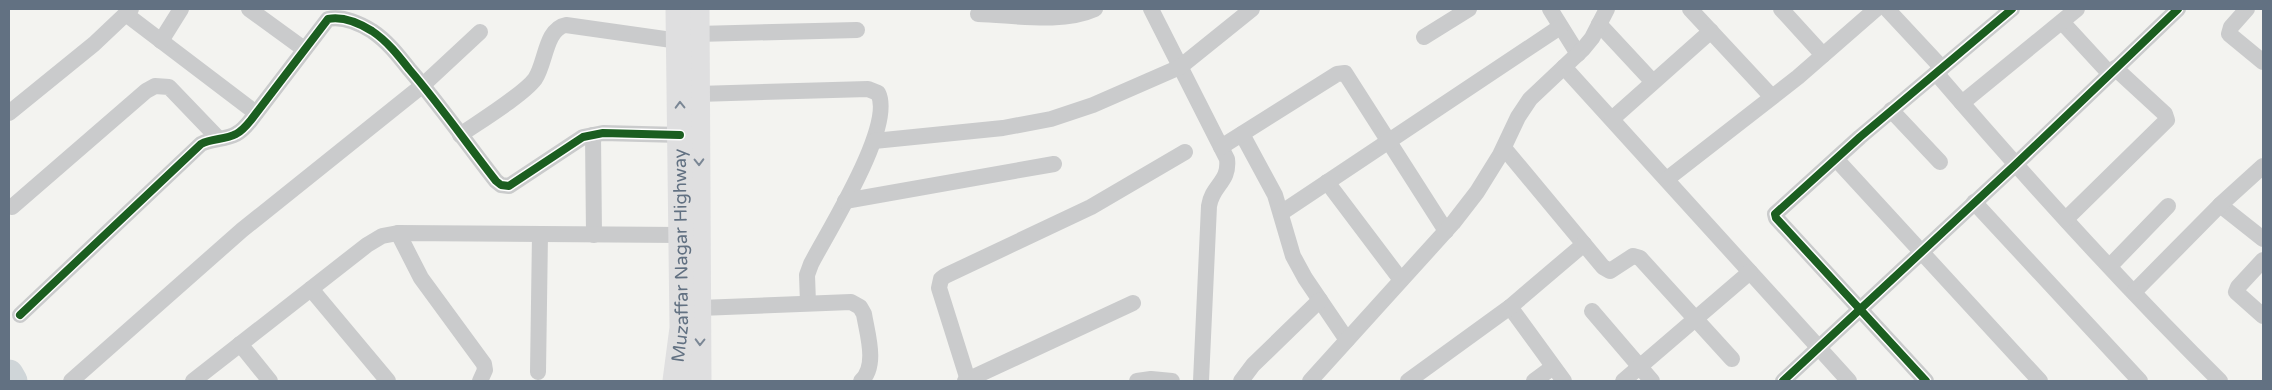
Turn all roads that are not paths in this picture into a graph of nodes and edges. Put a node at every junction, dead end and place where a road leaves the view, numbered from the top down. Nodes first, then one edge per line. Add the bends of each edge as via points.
1 (181, 9) edge
2 (249, 9) edge
3 (678, 9) edge
4 (696, 9) edge
5 (1095, 9) edge
6 (1151, 9) edge
7 (1252, 9) edge
8 (1469, 9) edge
9 (1550, 9) edge
10 (1607, 9) edge
11 (1690, 9) edge
12 (1781, 9) edge
13 (1876, 9) edge
14 (1887, 9) edge
15 (2077, 9) edge
16 (2178, 9) edge
17 (2247, 9) edge
18 (2004, 11) edge
19 (129, 12) edge
20 (978, 14) dead end
21 (2062, 22) junction
22 (1599, 24) junction
23 (1560, 28) junction
24 (857, 30) dead end
25 (1711, 31) junction
26 (480, 32) dead end
27 (1424, 37) dead end
28 (688, 38) junction
29 (161, 41) junction
30 (304, 49) junction
31 (1578, 54) junction
32 (1823, 55) junction
33 (2263, 62) edge
34 (1180, 67) junction
35 (1564, 67) junction
36 (1939, 71) junction
37 (2112, 71) junction
38 (1652, 81) junction
39 (423, 85) junction
40 (698, 94) junction
41 (1772, 97) junction
42 (1962, 104) junction
43 (1892, 110) junction
44 (9, 113) edge
45 (256, 113) junction
46 (1612, 119) junction
47 (1242, 134) junction
48 (460, 135) junction
49 (592, 135) junction
50 (680, 135) junction
51 (218, 138) junction
52 (874, 140) junction
53 (1388, 142) junction
54 (1221, 147) junction
55 (1504, 148) junction
56 (1185, 152) dead end
57 (1836, 159) junction
58 (1940, 162) dead end
59 (1054, 164) dead end
60 (2015, 165) junction
61 (2263, 166) edge
62 (1667, 179) junction
63 (1327, 182) junction
64 (845, 201) junction
65 (1974, 202) junction
66 (2220, 205) junction
67 (2168, 206) dead end
68 (12, 207) dead end
69 (1281, 213) junction
70 (2066, 219) junction
71 (1446, 232) junction
72 (398, 233) junction
73 (540, 234) junction
74 (594, 235) junction
75 (681, 235) junction
76 (2263, 239) edge
77 (1584, 244) junction
78 (1920, 252) junction
79 (2263, 260) edge
80 (2110, 266) junction
81 (1750, 272) junction
82 (1401, 280) junction
83 (311, 289) junction
84 (2134, 292) junction
85 (1320, 300) junction
86 (808, 303) junction
87 (1133, 303) dead end
88 (1510, 307) junction
89 (700, 308) junction
90 (1859, 310) junction
91 (1592, 311) dead end
92 (20, 315) dead end
93 (2263, 316) edge
94 (1695, 319) junction
95 (1347, 340) junction
96 (240, 344) junction
97 (1818, 348) junction
98 (1732, 359) dead end
99 (1553, 367) junction
100 (1639, 367) junction
101 (538, 372) dead end
102 (1317, 379) edge
103 (71, 381) edge
104 (193, 381) edge
105 (270, 381) edge
106 (388, 381) edge
107 (480, 381) edge
108 (675, 381) edge
109 (699, 381) edge
110 (861, 381) edge
111 (966, 381) edge
112 (1137, 381) edge
113 (1172, 381) edge
114 (1201, 381) edge
115 (1241, 381) edge
116 (1408, 381) edge
117 (1534, 381) edge
118 (1564, 381) edge
119 (1622, 381) edge
120 (1652, 381) edge
121 (1783, 381) edge
122 (1849, 381) edge
123 (1926, 381) edge
124 (2040, 381) edge
125 (2140, 381) edge
126 (2220, 381) edge

1 - 29 street
2 - 30 street
3 - 28 main road, Muzaffar Nagar Highway
4 - 28 main road, Muzaffar Nagar Highway
5 - 20 street via 1076,16
6 - 34 street
7 - 34 street
8 - 27 street
9 - 23 street
10 - 22 street
11 - 25 street
12 - 32 street
13 - 32 street
14 - 36 street
15 - 21 street
16 - 37 street
17 - 33 street via 2229,34
18 - 36 street
19 - 29 street
19 - 44 street
21 - 37 street
21 - 42 street
22 - 31 street
22 - 38 street
23 - 31 street
23 - 53 street
24 - 28 street
25 - 38 street
25 - 41 street
26 - 39 street
28 - 40 main road, Muzaffar Nagar Highway
28 - 48 street via 559,26 553,31 534,80
50 -> 28 main road, Muzaffar Nagar Highway
29 - 45 street
30 - 39 street via 328,19 352,21 372,31 390,47
30 - 45 street
31 - 35 street
32 - 41 street
34 - 52 street via 1093,105 1051,119 1003,128
34 - 54 street
35 - 46 street
35 - 55 street via 1530,99
36 - 42 street
36 - 43 street
37 - 60 street
37 - 70 street via 2165,114 2167,120
38 - 46 street
39 - 48 street
39 - 103 street via 242,230
40 - 52 street via 873,90 881,98
40 -> 89 main road, Muzaffar Nagar Highway
41 - 62 street
42 - 60 street
43 - 57 street
43 - 58 street
45 - 51 street via 238,133
46 - 62 street
47 - 53 street via 1341,72 1347,76
47 - 54 street
47 - 69 street via 1275,195
48 - 49 street via 496,182 509,186 565,147
49 - 50 street
49 - 74 street
50 - 75 main road, Muzaffar Nagar Highway
51 - 68 street via 169,87 155,86
51 - 92 street via 201,144
52 - 64 street
53 - 63 street
53 - 71 street
54 - 114 street via 1228,170 1213,193 1209,206
55 - 71 street via 1477,192
55 - 77 street
56 - 111 street via 1091,207 940,279 939,288
57 - 78 street
57 - 90 street via 1778,211 1776,218
59 - 64 street
60 - 65 street
60 - 70 street
61 - 66 street
62 - 81 street
63 - 69 street
63 - 82 street
64 - 86 street via 807,275
65 - 78 street
65 - 125 street
66 - 76 street
66 - 84 street
67 - 80 street
69 - 85 street via 1293,256
70 - 80 street
71 - 82 street
72 - 73 street
72 - 83 street via 382,236 367,244
72 - 107 street via 421,278 484,364
73 - 74 street
73 - 101 street
74 - 75 street
75 - 108 main road, Muzaffar Nagar Highway via 682,328
77 - 88 street
77 - 94 street via 1610,271 1636,256
78 - 90 street
78 - 124 street
79 - 93 street via 2236,292
80 - 84 street
81 - 94 street
81 - 97 street
82 - 95 street
83 - 96 street
83 - 106 street
84 - 126 street
85 - 95 street
85 - 115 street via 1253,365
86 - 89 street
86 - 110 street via 843,302 860,307 864,314 870,360 869,369
87 - 111 street
88 - 99 street
88 - 116 street
89 -> 109 main road, Muzaffar Nagar Highway
90 - 97 street
90 - 123 street
91 - 100 street
94 - 98 street
94 - 100 street
95 - 102 street
96 - 104 street
96 - 105 street
97 - 121 street
97 - 122 street
99 - 117 street
99 - 118 street
100 - 119 street
100 - 120 street
112 - 113 street

